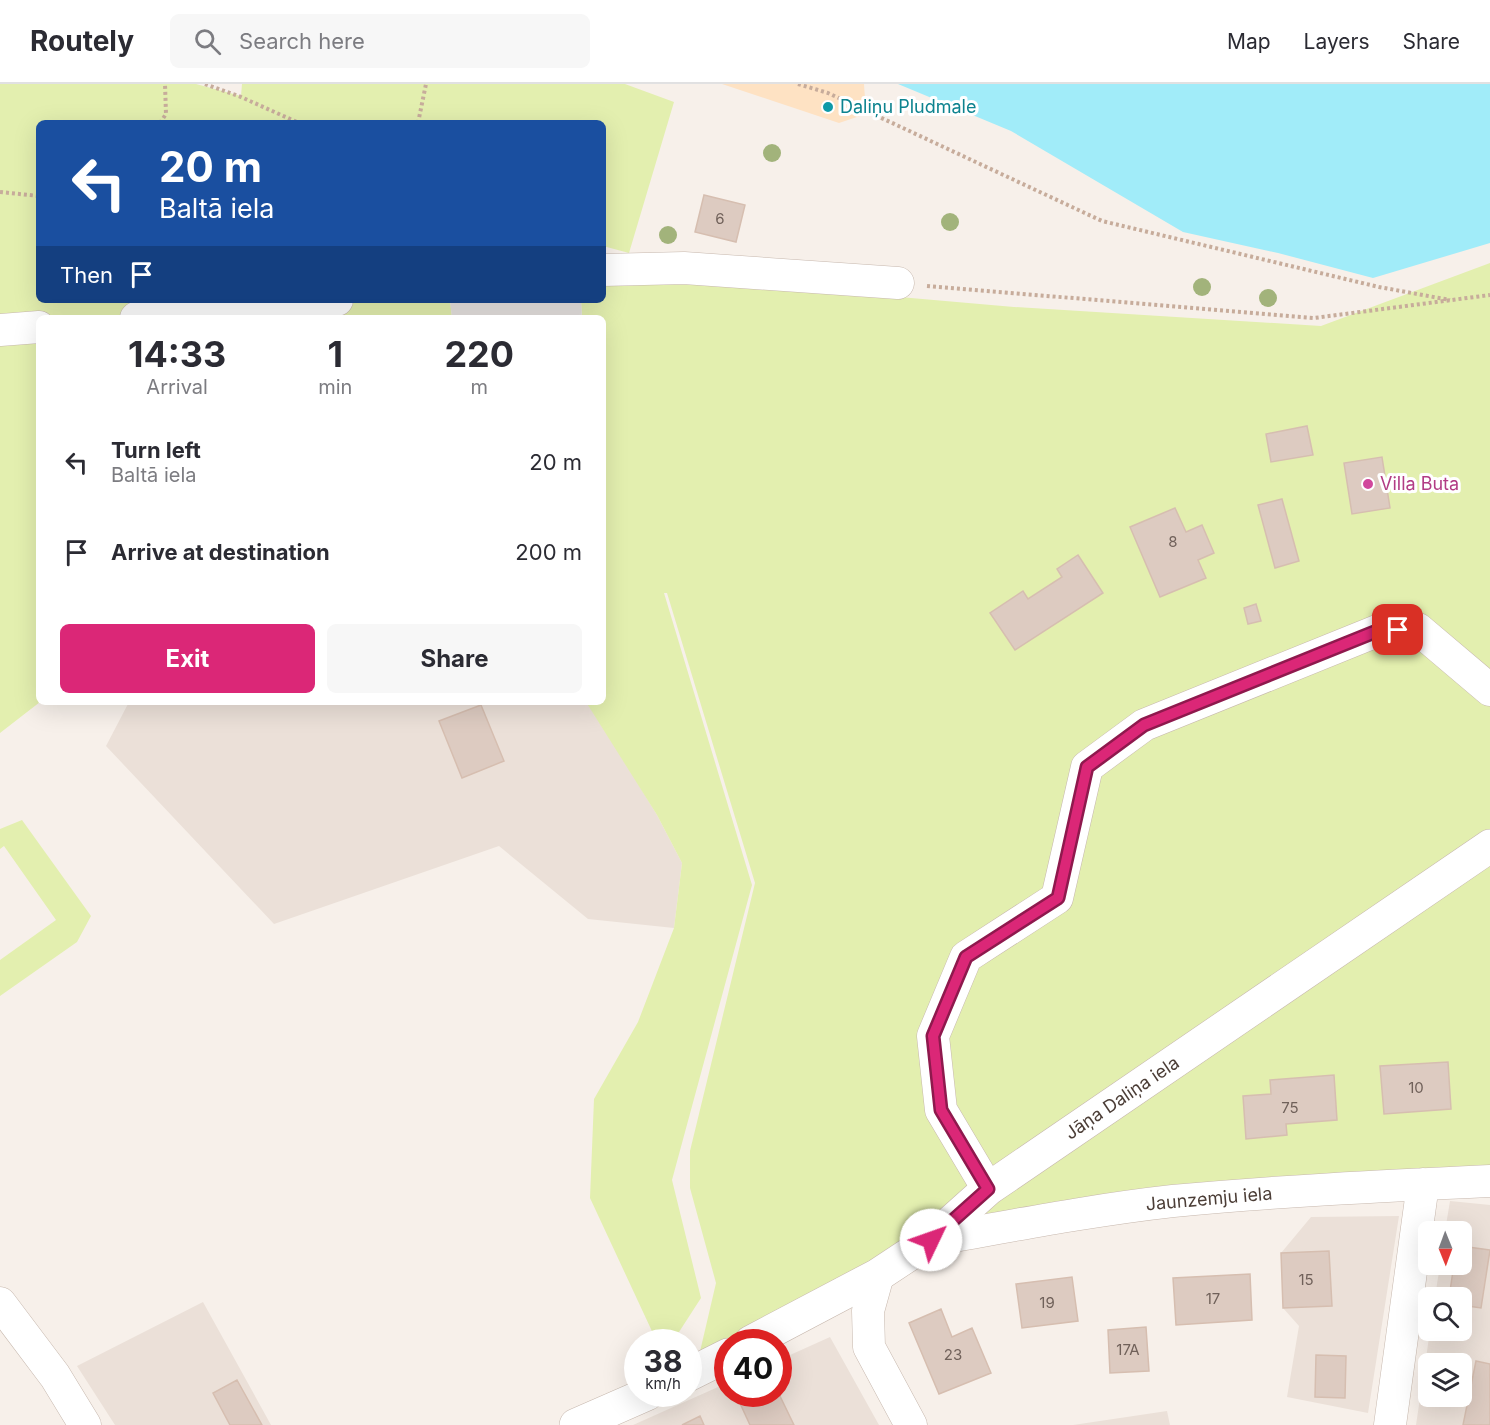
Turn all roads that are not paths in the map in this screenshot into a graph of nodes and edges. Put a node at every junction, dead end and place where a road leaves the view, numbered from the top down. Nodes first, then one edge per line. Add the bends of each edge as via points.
1 (606, 270) edge
2 (898, 283) road end
3 (324, 303) edge
4 (180, 315) edge
5 (36, 327) edge
6 (0, 330) edge
7 (1490, 690) edge
8 (1490, 846) edge
9 (1490, 1181) edge
10 (1423, 1184) junction
11 (988, 1189) junction
12 (931, 1240) junction
13 (878, 1275) junction
14 (0, 1303) edge
15 (776, 1329) edge
16 (624, 1404) edge
17 (85, 1425) edge
18 (576, 1425) edge
19 (910, 1425) edge
20 (1390, 1425) edge

1 - 2 street via 684,268
3 - 4 street
5 - 6 street
7 - 11 street via 1418,629 1377,631 1144,725 1087,767 1058,898 966,957 933,1036 941,1110
8 - 11 street, Jāņa Daliņa iela
9 - 10 street, Jaunzemju iela
10 - 12 street, Jaunzemju iela via 1172,1202
10 - 20 street
11 - 12 street, Jāņa Daliņa iela
12 - 13 street, Jāņa Daliņa iela
13 - 15 street, Jāņa Daliņa iela
13 - 19 street via 868,1311 869,1347
14 - 17 street via 55,1376
16 - 18 street

